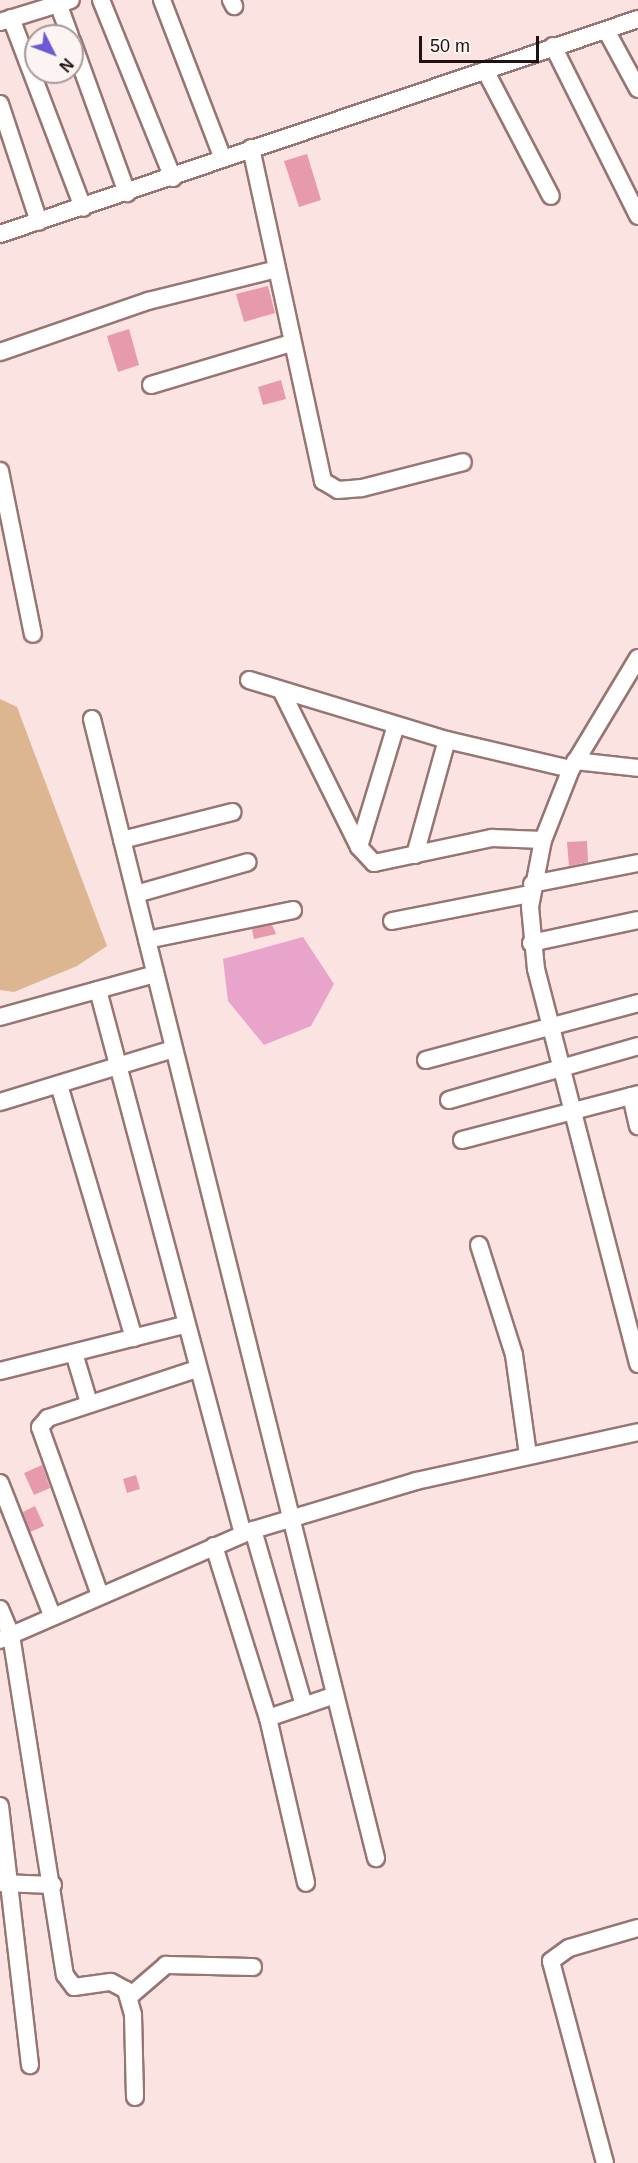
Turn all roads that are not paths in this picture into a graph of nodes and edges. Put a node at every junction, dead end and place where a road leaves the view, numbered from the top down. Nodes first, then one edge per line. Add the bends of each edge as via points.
1 (101, 0) edge
2 (162, 0) edge
3 (65, 2) edge
4 (38, 5) edge
5 (638, 19) edge
6 (6, 20) edge
7 (68, 24) edge
8 (606, 30) junction
9 (553, 46) junction
10 (484, 70) junction
11 (84, 74) edge
12 (638, 89) edge
13 (0, 104) edge
14 (251, 148) junction
15 (223, 159) junction
16 (173, 178) junction
17 (127, 193) junction
18 (551, 196) dead end
19 (83, 208) junction
20 (638, 216) edge
21 (39, 222) junction
22 (0, 234) edge
23 (277, 269) junction
24 (291, 343) junction
25 (0, 352) edge
26 (151, 385) dead end
27 (463, 462) dead end
28 (0, 471) edge
29 (33, 634) dead end
30 (638, 658) edge
31 (249, 680) dead end
32 (281, 690) junction
33 (92, 719) dead end
34 (396, 725) junction
35 (447, 740) junction
36 (573, 765) junction
37 (638, 768) edge
38 (233, 812) dead end
39 (122, 840) junction
40 (543, 840) junction
41 (359, 847) junction
42 (416, 855) junction
43 (248, 862) dead end
44 (638, 863) edge
45 (531, 889) junction
46 (136, 894) junction
47 (293, 910) dead end
48 (638, 920) edge
49 (392, 921) dead end
50 (147, 940) junction
51 (531, 943) junction
52 (155, 974) junction
53 (98, 990) junction
54 (638, 1003) edge
55 (0, 1017) edge
56 (552, 1025) junction
57 (638, 1046) edge
58 (173, 1049) junction
59 (426, 1060) dead end
60 (562, 1066) junction
61 (119, 1069) junction
62 (59, 1085) junction
63 (634, 1095) edge
64 (449, 1100) dead end
65 (0, 1102) edge
66 (574, 1112) junction
67 (638, 1126) edge
68 (462, 1140) dead end
69 (479, 1245) dead end
70 (185, 1325) junction
71 (134, 1338) junction
72 (74, 1353) junction
73 (638, 1364) edge
74 (1, 1366) edge
75 (197, 1369) junction
76 (89, 1403) junction
77 (638, 1432) edge
78 (528, 1455) junction
79 (0, 1483) edge
80 (291, 1518) junction
81 (248, 1532) junction
82 (214, 1546) junction
83 (100, 1595) junction
84 (0, 1609) edge
85 (52, 1615) junction
86 (5, 1638) edge
87 (335, 1695) junction
88 (304, 1706) junction
89 (268, 1718) junction
90 (0, 1806) edge
91 (376, 1858) dead end
92 (6, 1883) edge
93 (306, 1883) dead end
94 (53, 1886) junction
95 (638, 1928) edge
96 (253, 1967) dead end
97 (129, 1996) junction
98 (30, 2065) dead end
99 (135, 2097) dead end
100 (605, 2163) edge

1 - 16 street
2 - 15 street
3 - 4 street
3 - 7 street
4 - 6 street
5 - 8 street
6 - 19 street
8 - 9 street
8 - 12 street
9 - 10 street
9 - 20 street
10 - 14 street
10 - 18 street
11 - 17 street
13 - 21 street
14 - 15 street
14 - 23 street
15 - 16 street
16 - 17 street
17 - 19 street
19 - 21 street
21 - 22 street
23 - 24 street
23 - 25 street via 148,301
24 - 26 street
24 - 27 street via 329,488 362,488
28 - 29 street
30 - 36 street
31 - 32 street
32 - 34 street
32 - 41 street
33 - 39 street
34 - 35 street
34 - 41 street
35 - 36 street
35 - 42 street
36 - 37 street
36 - 40 street
38 - 39 street
39 - 46 street
40 - 42 street via 492,838
40 - 45 street
41 - 42 street via 374,863
43 - 46 street
44 - 45 street
45 - 49 street
45 - 51 street
46 - 50 street
47 - 50 street
48 - 51 street
50 - 52 street
51 - 56 street
52 - 53 street
52 - 58 street
53 - 55 street
53 - 61 street
54 - 56 street
56 - 59 street
56 - 60 street
57 - 60 street
58 - 61 street
58 - 80 street
60 - 64 street
60 - 66 street
61 - 62 street
61 - 70 street
62 - 65 street
62 - 71 street
63 - 66 street
63 - 67 street
66 - 68 street
66 - 73 street
69 - 78 street via 513,1355
70 - 71 street
70 - 75 street
71 - 72 street
72 - 74 street
72 - 76 street
75 - 76 street
75 - 81 street
76 - 83 street via 48,1418 39,1433
77 - 78 street
78 - 80 street
79 - 85 street
80 - 81 street
80 - 87 street
81 - 82 street
81 - 88 street
82 - 83 street
82 - 89 street
83 - 85 street
84 - 86 street
85 - 86 street
86 - 94 street
87 - 88 street
87 - 91 street
88 - 89 street
89 - 93 street
90 - 92 street
92 - 94 street
92 - 98 street
94 - 97 street via 69,1983 84,1988 111,1982
95 - 100 street via 569,1948 551,1961
96 - 97 street via 166,1965
97 - 99 street

